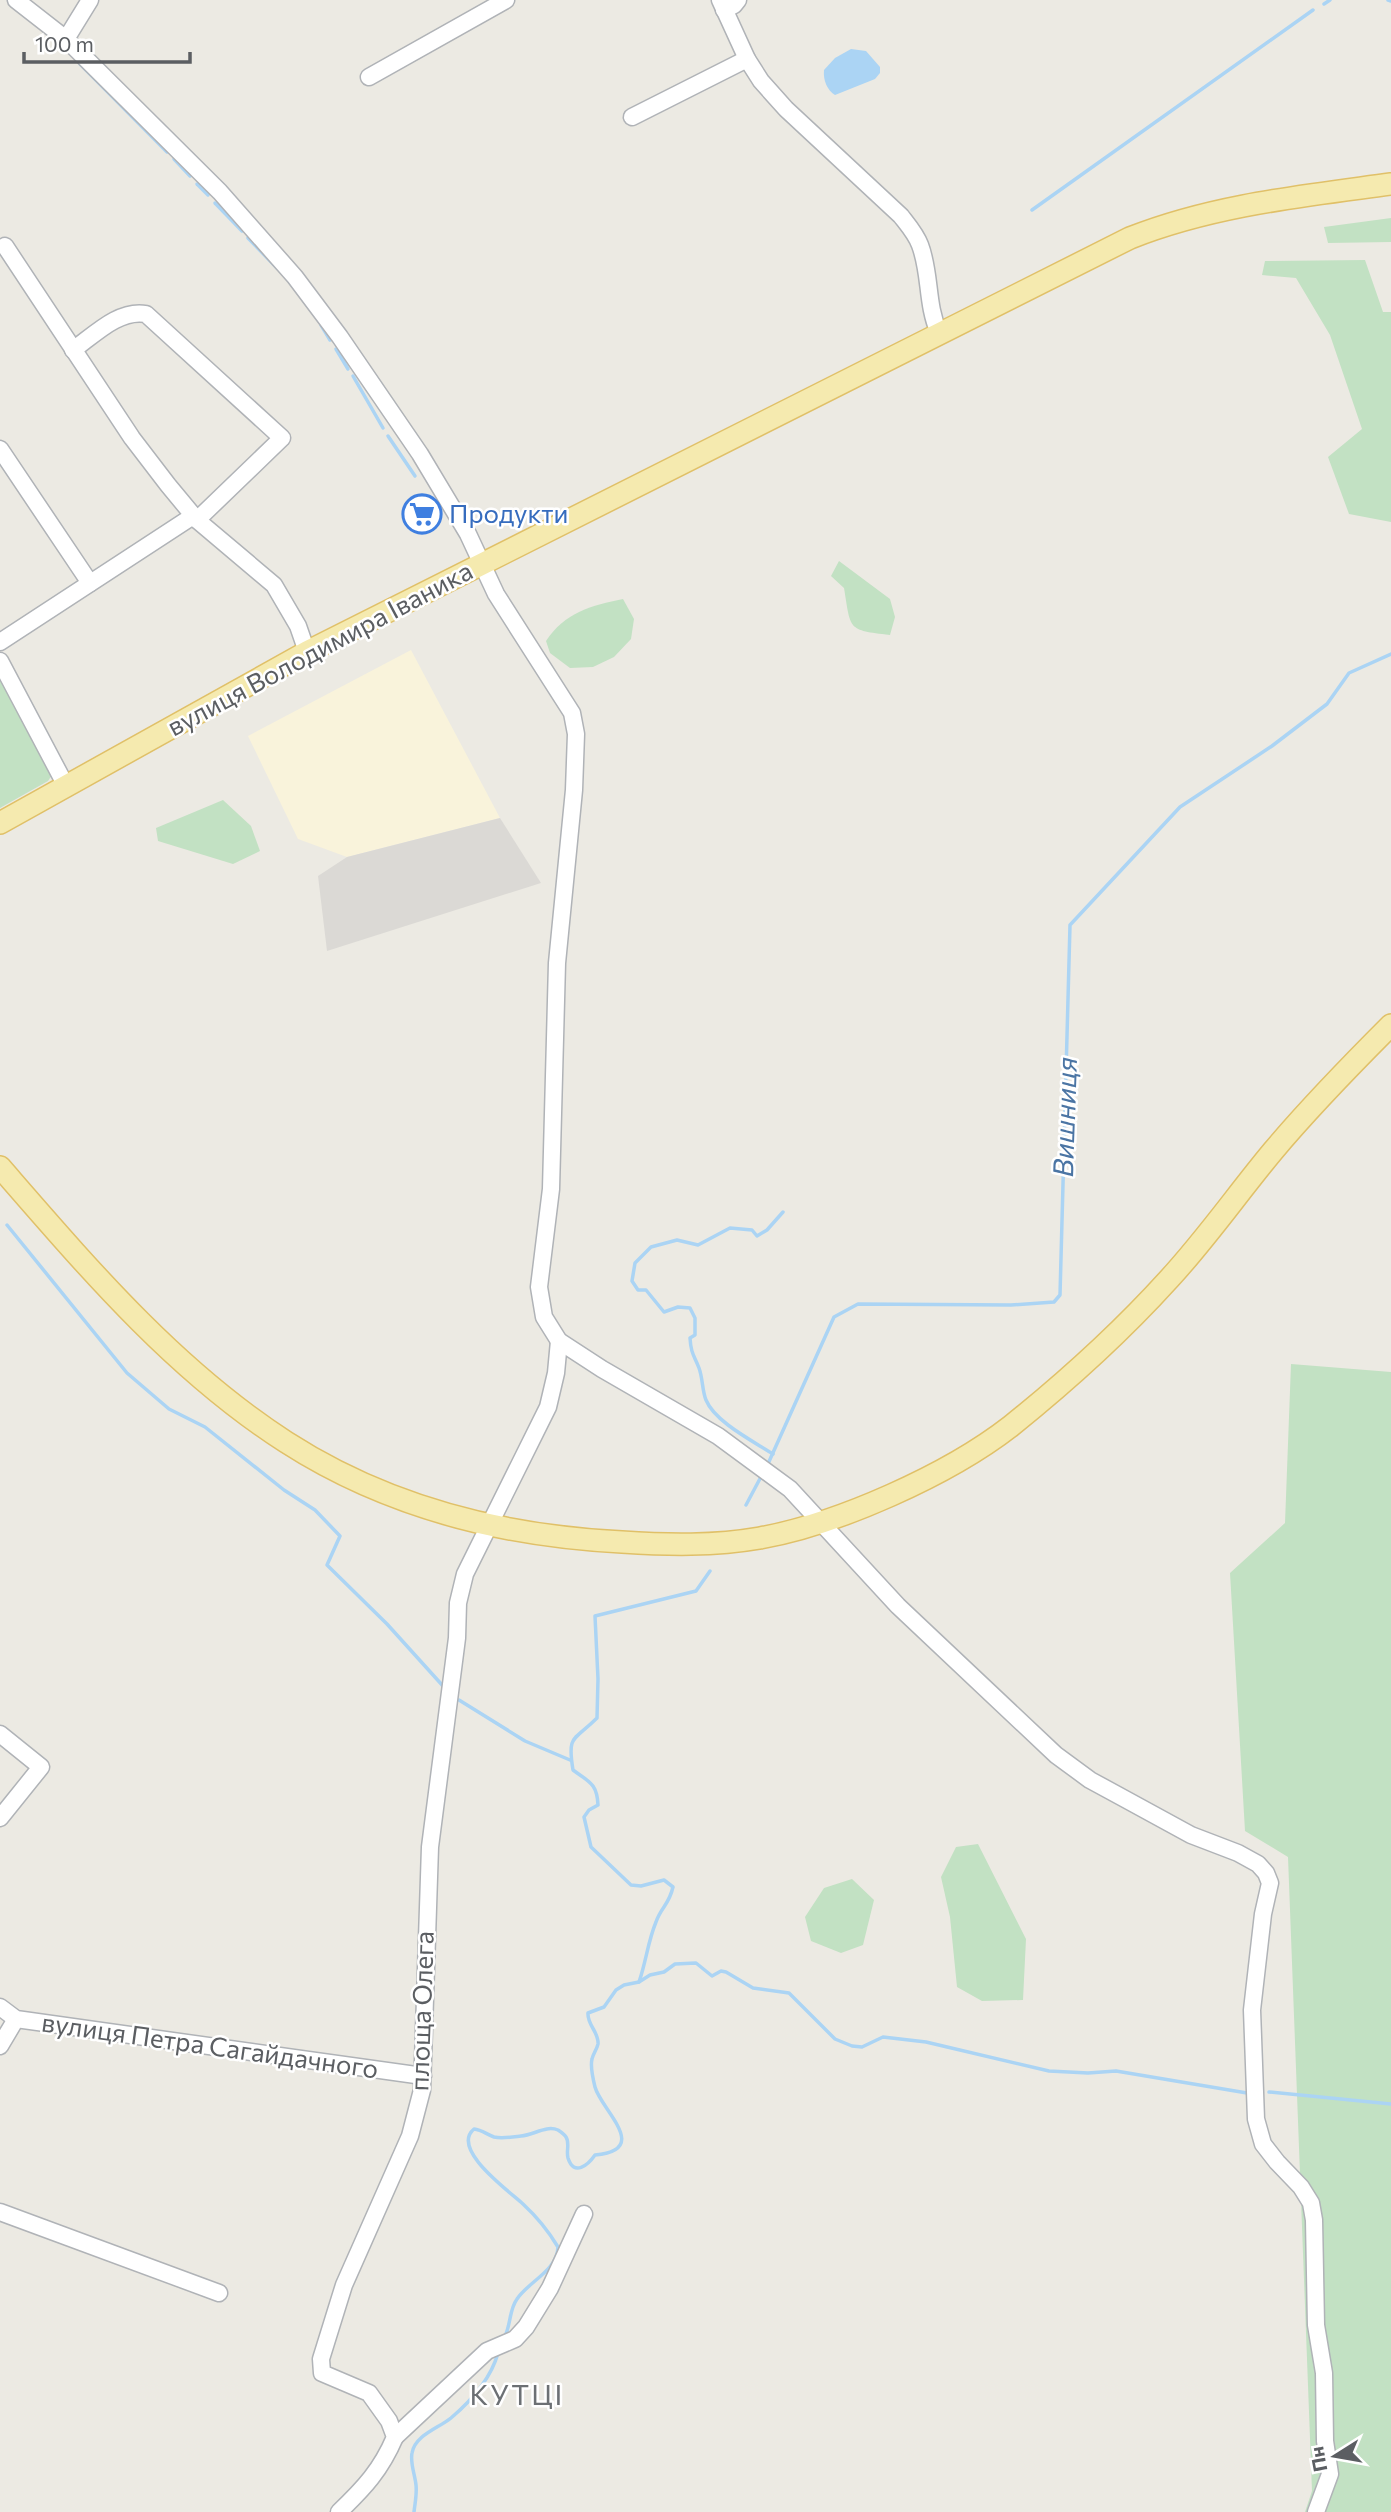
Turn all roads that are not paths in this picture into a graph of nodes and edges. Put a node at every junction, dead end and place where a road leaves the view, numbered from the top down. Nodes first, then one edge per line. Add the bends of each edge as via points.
1 (16, 0) edge
2 (90, 0) edge
3 (506, 0) edge
4 (729, 4) edge
5 (66, 40) junction
6 (747, 59) junction
7 (369, 78) dead end
8 (632, 117) dead end
9 (1391, 184) edge
10 (5, 246) dead end
11 (939, 333) junction
12 (73, 350) junction
13 (0, 449) edge
14 (195, 518) junction
15 (482, 564) junction
16 (90, 583) junction
17 (0, 642) edge
18 (307, 652) junction
19 (0, 661) edge
20 (66, 786) junction
21 (0, 824) edge
22 (1391, 1025) edge
23 (0, 1167) edge
24 (559, 1341) junction
25 (821, 1522) junction
26 (488, 1526) junction
27 (0, 1734) edge
28 (0, 1818) edge
29 (0, 2007) edge
30 (16, 2018) junction
31 (0, 2046) edge
32 (423, 2076) junction
33 (0, 2212) edge
34 (584, 2214) dead end
35 (219, 2293) dead end
36 (395, 2437) junction
37 (339, 2512) edge
38 (1316, 2512) edge

1 - 5 street, вулиця Володимира Іваника
2 - 5 street
3 - 7 street
4 - 6 street
5 - 15 street, вулиця Володимира Іваника via 220,192 295,277 419,454
6 - 8 street
6 - 11 street via 786,109 909,226 923,254 930,309
9 - 11 main road via 1234,207 1160,226
10 - 12 street
11 - 15 main road
12 - 14 street via 132,438
12 - 14 street via 113,322 135,312 146,314 282,438
13 - 16 street
14 - 16 street
14 - 18 street via 274,584
15 - 18 main road, вулиця Володимира Іваника
15 - 24 street via 496,594 561,691 576,734 556,963 551,1189 539,1287 544,1317
16 - 17 street
18 - 20 main road, вулиця Володимира Іваника
19 - 20 street
20 - 21 main road, вулиця Володимира Іваника
22 - 25 main road via 1331,1084 1172,1277 1105,1346 982,1446 934,1473
23 - 26 main road via 124,1306 245,1413 287,1443 381,1493
24 - 25 street via 718,1436 790,1489
24 - 26 street, площа Олега via 548,1407
25 - 26 main road via 763,1537 686,1545 587,1541
25 - 38 street via 898,1606 1056,1755 1090,1780 1191,1835 1258,1864 1270,1883 1252,2010 1256,2119 1264,2144 1311,2203 1314,2220 1316,2325 1330,2474
26 - 32 street, площа Олега via 465,1574 458,1603 430,1847
27 - 28 street via 41,1767
29 - 30 street, вулиця Петра Сагайдачного
30 - 31 street
30 - 32 street, вулиця Петра Сагайдачного
32 - 36 street, площа Олега via 410,2136 344,2285 321,2359 323,2373 369,2393
33 - 35 street
34 - 36 street via 550,2288 526,2327 515,2339 487,2351
36 - 37 street via 368,2484

